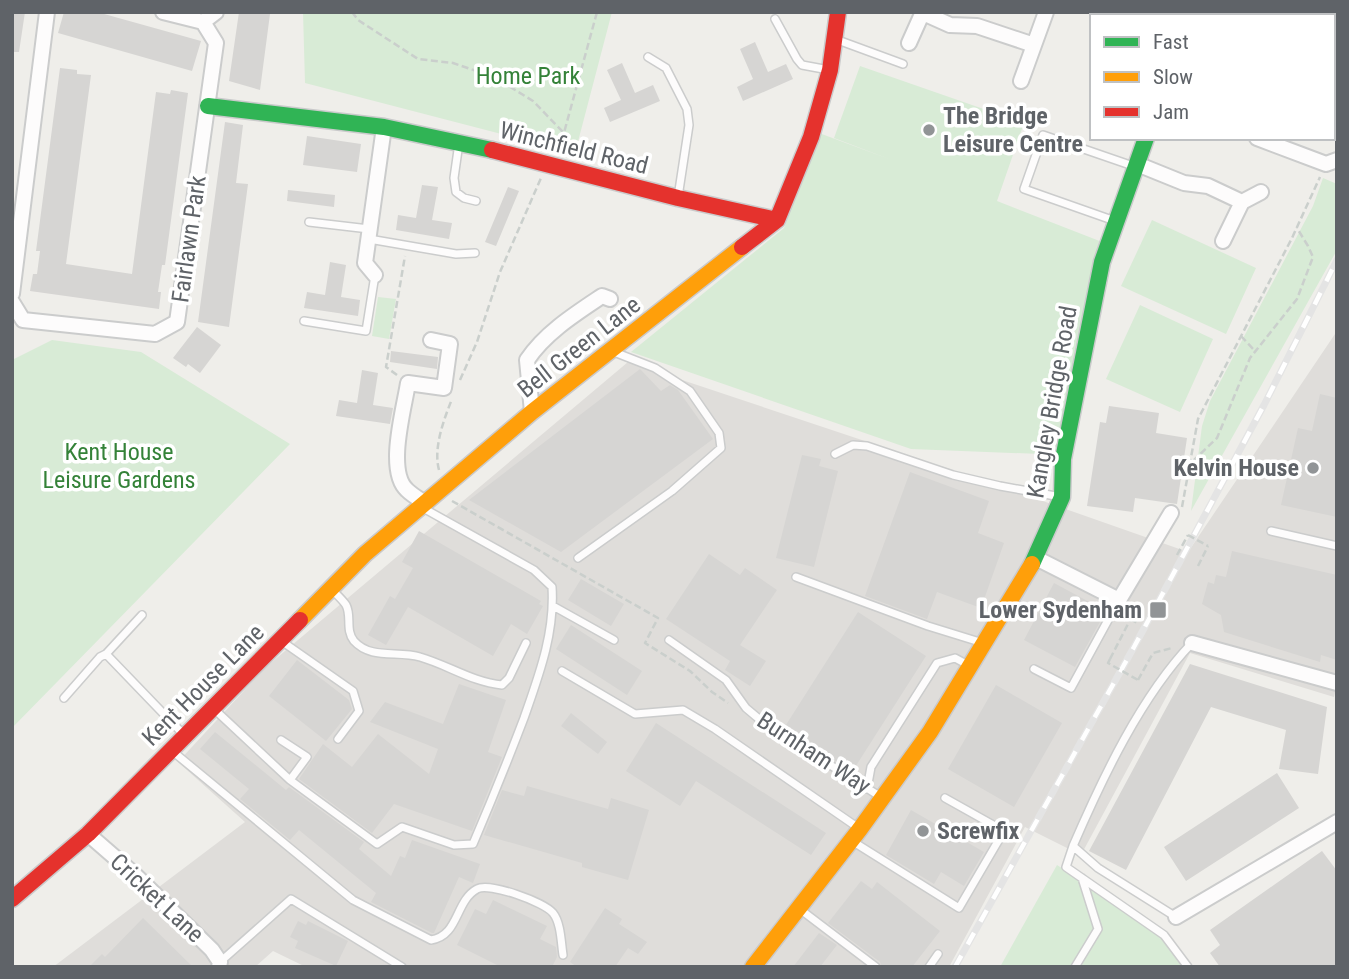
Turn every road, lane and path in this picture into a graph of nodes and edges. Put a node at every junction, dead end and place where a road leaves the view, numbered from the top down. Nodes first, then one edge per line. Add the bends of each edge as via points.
1 (47, 12) edge
2 (163, 12) edge
3 (216, 12) edge
4 (352, 12) edge
5 (597, 12) edge
6 (838, 12) edge
7 (1046, 12) edge
8 (921, 13) edge
9 (775, 19) dead end
10 (203, 22) junction
11 (834, 39) junction
12 (909, 43) dead end
13 (1034, 45) junction
14 (648, 57) dead end
15 (903, 64) dead end
16 (830, 70) junction
17 (1021, 81) dead end
18 (208, 106) junction
19 (384, 127) junction
20 (564, 133) junction
21 (1145, 140) edge
22 (1263, 140) edge
23 (459, 142) junction
24 (1331, 162) edge
25 (1137, 165) junction
26 (551, 166) junction
27 (1261, 192) dead end
28 (678, 198) junction
29 (476, 201) dead end
30 (1242, 202) junction
31 (777, 220) junction
32 (1116, 221) junction
33 (309, 222) dead end
34 (1297, 228) junction
35 (369, 234) junction
36 (1223, 241) dead end
37 (407, 246) junction
38 (475, 253) dead end
39 (375, 275) joint
40 (12, 295) edge
41 (610, 299) dead end
42 (12, 302) edge
43 (304, 321) dead end
44 (1241, 335) junction
45 (431, 340) dead end
46 (611, 351) junction
47 (1255, 351) junction
48 (408, 383) junction
49 (459, 383) dead end
50 (454, 394) dead end
51 (532, 412) junction
52 (835, 454) dead end
53 (1191, 463) junction
54 (441, 480) dead end
55 (1062, 497) junction
56 (423, 505) junction
57 (1176, 511) joint
58 (1271, 531) dead end
59 (1337, 546) edge
60 (1177, 555) dead end
61 (578, 558) dead end
62 (1036, 558) junction
63 (1198, 566) dead end
64 (796, 578) dead end
65 (330, 589) junction
66 (1119, 600) junction
67 (553, 606) junction
68 (142, 615) dead end
69 (1124, 615) dead end
70 (1130, 620) junction
71 (1139, 624) dead end
72 (279, 640) junction
73 (614, 640) dead end
74 (668, 640) dead end
75 (526, 643) dead end
76 (1192, 643) joint
77 (985, 644) junction
78 (1153, 653) dead end
79 (106, 654) junction
80 (971, 667) junction
81 (1034, 669) dead end
82 (562, 671) dead end
83 (1337, 682) edge
84 (64, 698) dead end
85 (212, 708) junction
86 (185, 736) junction
87 (338, 739) dead end
88 (281, 740) dead end
89 (171, 749) junction
90 (290, 780) junction
91 (867, 789) junction
92 (882, 797) junction
93 (944, 798) dead end
94 (1337, 822) edge
95 (88, 834) junction
96 (856, 835) junction
97 (1073, 846) junction
98 (1082, 877) junction
99 (12, 899) edge
100 (799, 908) junction
101 (1176, 917) joint
102 (939, 954) dead end
103 (563, 955) dead end
104 (219, 965) edge
105 (758, 965) edge
106 (402, 967) edge
107 (876, 967) edge
108 (929, 967) edge
109 (1075, 967) edge
110 (1188, 967) edge

1 - 40 street
2 - 10 street
3 - 10 street
4 - 20 path via 418,59 453,63 494,77 533,101
5 - 20 path
6 - 11 street, Bell Green Lane
7 - 13 street
8 - 12 street
8 - 13 street via 950,25 977,26
9 - 16 lane via 802,65
10 - 18 street, Fairlawn Park via 216,43
11 - 15 lane
11 - 16 street, Bell Green Lane
13 - 17 street
14 - 28 lane, Winchfield Road via 666,68 687,109 690,125
16 - 31 street, Bell Green Lane via 811,137
18 - 19 street, Winchfield Road
18 - 42 street, Fairlawn Park via 177,322 155,334 23,320
19 - 23 street, Winchfield Road
19 - 35 street
20 - 26 path
21 - 25 street, Kangley Bridge Road
22 - 24 street
23 - 26 street, Winchfield Road
23 - 29 lane via 456,192
24 - 34 path
25 - 30 street via 1184,183 1208,186
25 - 32 street, Kangley Bridge Road
25 - 32 lane via 1043,135 1024,189
26 - 28 street, Winchfield Road
26 - 49 path via 500,272
27 - 30 street
28 - 31 street, Winchfield Road
30 - 36 street
31 - 46 street, Bell Green Lane
32 - 55 street, Kangley Bridge Road via 1102,262 1077,379 1063,458
33 - 35 lane
34 - 44 path
34 - 47 path via 1312,257 1306,279 1297,299
35 - 37 lane
35 - 39 street via 365,263
37 - 38 lane
37 - 48 path via 386,367
39 - 43 lane via 366,331
41 - 51 street via 602,296 537,344 527,359
44 - 47 path
44 - 53 path via 1198,419
45 - 48 street via 450,344 444,388
46 - 51 street, Bell Green Lane
46 - 61 lane via 655,368 690,391 719,433 721,448 672,491
47 - 53 path via 1217,438
48 - 56 street via 396,459 398,476
50 - 54 path via 436,460
51 - 56 street, Bell Green Lane
52 - 55 lane via 853,445 867,446 953,475
53 - 57 path
55 - 62 street, Kangley Bridge Road
56 - 65 street, Kent House Lane
56 - 67 lane via 534,570 552,587
57 - 66 street
58 - 59 lane
60 - 63 path, bridge via 1188,535 1208,545
62 - 66 street
62 - 77 street, Kangley Bridge Road
64 - 77 lane
65 - 72 street, Kent House Lane
65 - 75 lane via 347,606 349,632 364,650 418,656 502,685
66 - 81 lane via 1071,688
67 - 73 lane
67 - 90 lane via 546,655 473,844 454,845 402,827 377,844
68 - 79 lane
69 - 70 path
70 - 71 path
70 - 78 path, bridge via 1108,663 1138,680
72 - 85 street, Kent House Lane
72 - 87 lane via 353,691 359,711
74 - 91 lane, Burnham Way via 726,680 746,708 765,724
76 - 83 street
76 - 97 lane via 1172,663 1136,719
77 - 80 street, Kangley Bridge Road
79 - 84 lane
79 - 86 lane
80 - 91 lane via 955,658 937,663 871,767
80 - 92 street, Kangley Bridge Road
82 - 96 lane via 635,714 683,710
85 - 86 street, Kent House Lane
85 - 90 lane
86 - 89 street, Kent House Lane
88 - 90 lane via 307,757
89 - 95 street, Kent House Lane
89 - 103 lane via 300,858 380,916 431,940 438,939 475,890 494,887 552,911
91 - 92 lane, Burnham Way
92 - 96 street, Kangley Bridge Road
93 - 96 lane via 1004,831 959,908 867,853
94 - 101 street
95 - 99 street, Kent House Lane
95 - 104 street, Cricket Lane via 183,921 212,950
96 - 100 street, Kangley Bridge Road
97 - 98 lane via 1066,867
97 - 101 lane via 1098,868
98 - 109 lane via 1098,929
98 - 110 lane via 1164,934
100 - 105 street, Kangley Bridge Road
100 - 107 lane
102 - 108 lane
104 - 106 lane via 291,899

